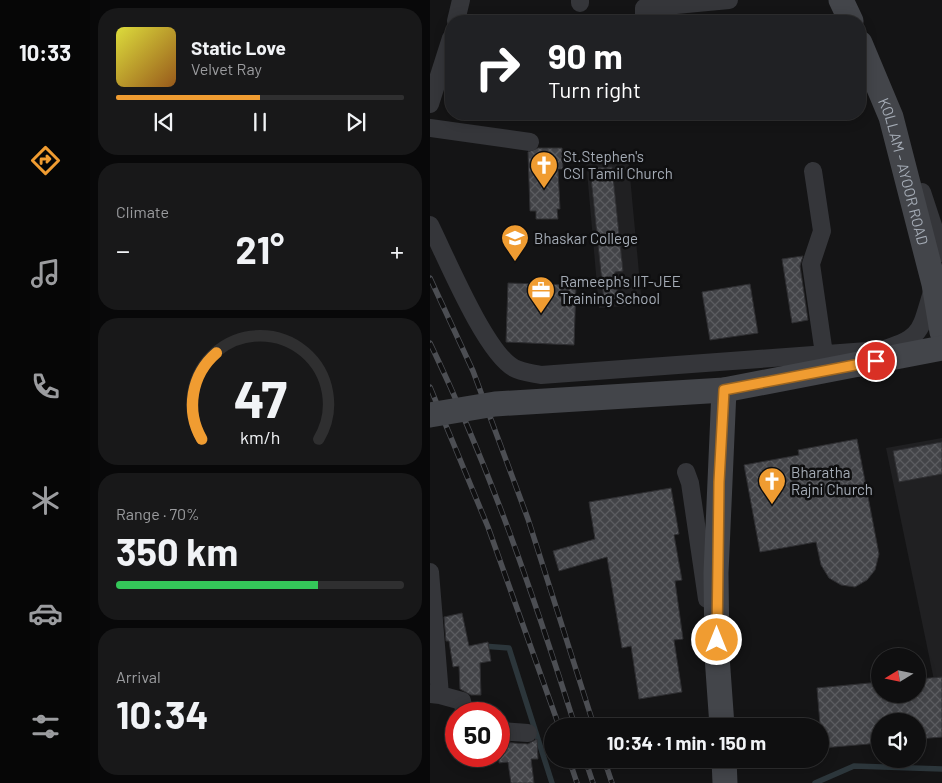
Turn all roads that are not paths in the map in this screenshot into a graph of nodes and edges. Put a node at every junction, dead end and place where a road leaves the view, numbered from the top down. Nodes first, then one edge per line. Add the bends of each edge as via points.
1 (461, 0) edge
2 (729, 0) edge
3 (842, 0) edge
4 (694, 2) edge
5 (457, 15) edge
6 (644, 15) edge
7 (848, 15) edge
8 (445, 57) edge
9 (866, 57) edge
10 (430, 104) edge
11 (891, 117) junction
12 (430, 128) edge
13 (530, 142) dead end
14 (813, 171) dead end
15 (430, 225) edge
16 (942, 253) edge
17 (934, 284) junction
18 (942, 332) edge
19 (942, 348) edge
20 (824, 354) junction
21 (724, 390) junction
22 (430, 415) edge
23 (686, 472) dead end
24 (430, 572) edge
25 (717, 656) junction
26 (435, 694) edge
27 (462, 702) edge
28 (721, 718) edge
29 (510, 732) edge
30 (528, 733) dead end
31 (724, 768) edge
32 (725, 783) edge

1 - 5 street
2 - 4 street
3 - 7 main road
4 - 6 street via 644,8
8 - 10 street
9 - 11 main road, KOLLAM - AYOOR ROAD
11 - 16 street via 917,177
11 - 17 main road, KOLLAM - AYOOR ROAD
12 - 13 street
14 - 20 street via 822,230 811,264
15 - 20 street via 486,337 500,357 515,368 540,374
17 - 18 main road, KOLLAM - AYOOR ROAD
17 - 20 street via 919,331 906,343 881,350
19 - 21 main road, bridge
21 - 22 main road, bridge via 495,404
21 - 25 main road via 716,574
23 - 25 street
24 - 26 street
25 - 28 main road
26 - 27 street
29 - 30 street
31 - 32 main road

